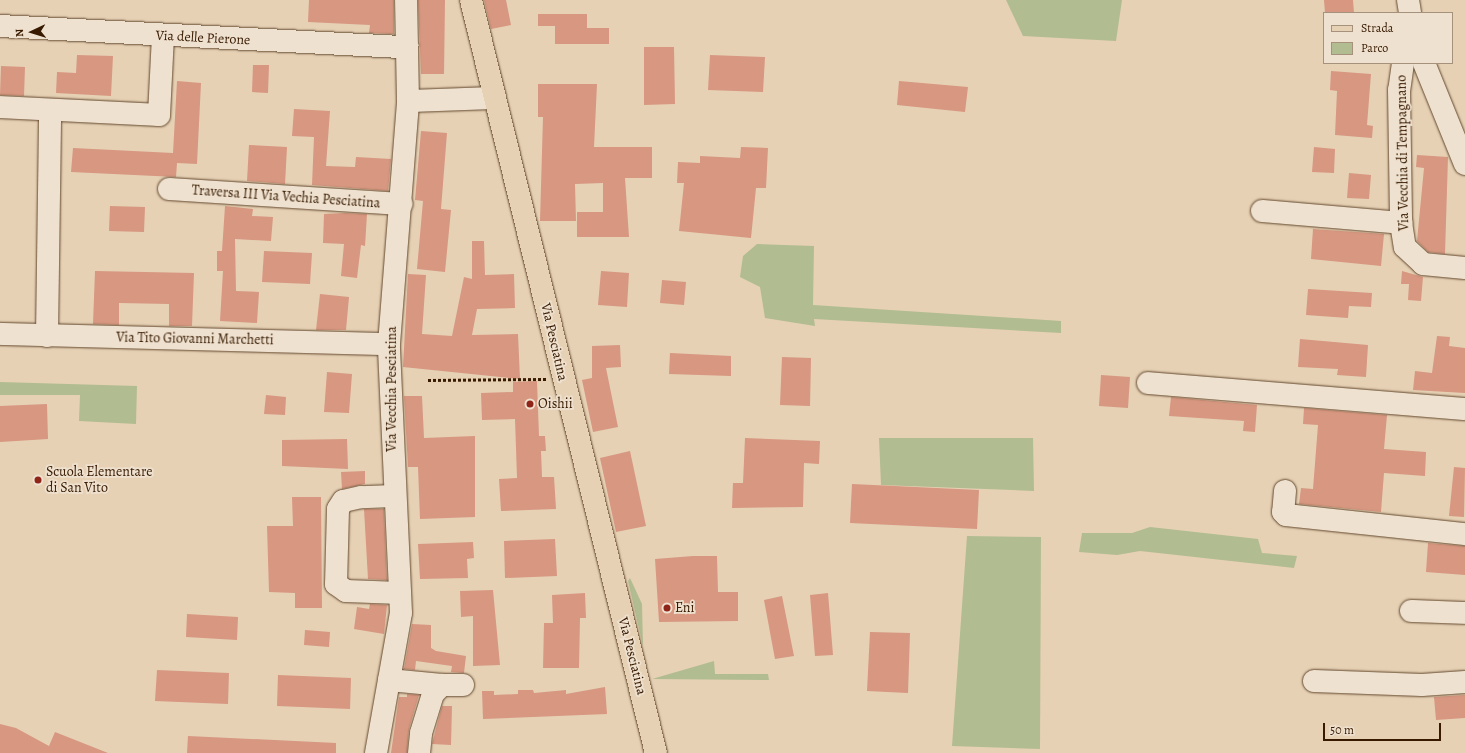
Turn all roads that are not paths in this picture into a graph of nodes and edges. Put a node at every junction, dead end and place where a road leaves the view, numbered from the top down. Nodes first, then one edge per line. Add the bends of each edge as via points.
1 (406, 0) edge
2 (471, 0) edge
3 (1408, 0) edge
4 (1410, 12) edge
5 (0, 26) edge
6 (163, 36) junction
7 (407, 47) junction
8 (1403, 64) edge
9 (1424, 64) edge
10 (495, 98) junction
11 (408, 102) junction
12 (0, 107) edge
13 (50, 110) junction
14 (1465, 164) edge
15 (169, 189) dead end
16 (402, 204) junction
17 (1262, 211) dead end
18 (1401, 223) junction
19 (1465, 268) edge
20 (0, 334) edge
21 (47, 336) junction
22 (389, 344) junction
23 (1148, 383) dead end
24 (1465, 409) edge
25 (1285, 491) dead end
26 (394, 496) junction
27 (1465, 534) edge
28 (400, 593) junction
29 (1411, 611) dead end
30 (1465, 613) edge
31 (389, 680) junction
32 (1314, 680) dead end
33 (1465, 682) edge
34 (376, 753) edge
35 (419, 753) edge
36 (656, 753) edge

1 - 7 street, Via Vecchia Pesciatina
2 - 10 main road, Via Pesciatina
3 - 4 street
5 - 6 street, Via delle Pierone
6 - 7 street, Via delle Pierone
6 - 13 street via 159,115
7 - 11 street, Via Vecchia Pesciatina
8 - 18 street, Via Vecchia di Tempagnano via 1399,90
9 - 14 street
10 - 11 street
10 - 36 main road, Via Pesciatina
11 - 16 street, Via Vecchia Pesciatina
12 - 13 street
13 - 21 street
15 - 16 street, Traversa III Via Vechia Pesciatina
16 - 22 street, Via Vecchia Pesciatina
17 - 18 street
18 - 19 street, Via Vecchia di Tempagnano via 1405,247 1413,258 1422,264
20 - 21 street, Via Tito Giovanni Marchetti
21 - 22 street, Via Tito Giovanni Marchetti
22 - 26 street, Via Vecchia Pesciatina
23 - 24 street
25 - 27 street via 1283,512 1286,515
26 - 28 street, Via Vecchia Pesciatina
26 - 28 street via 361,496 343,501 338,509 336,584 346,591
28 - 31 street, Via Vecchia Pesciatina via 401,613
29 - 30 street
31 - 34 street, Via Vecchia Pesciatina
31 - 35 street via 452,685 433,694 421,733
32 - 33 street via 1422,685

